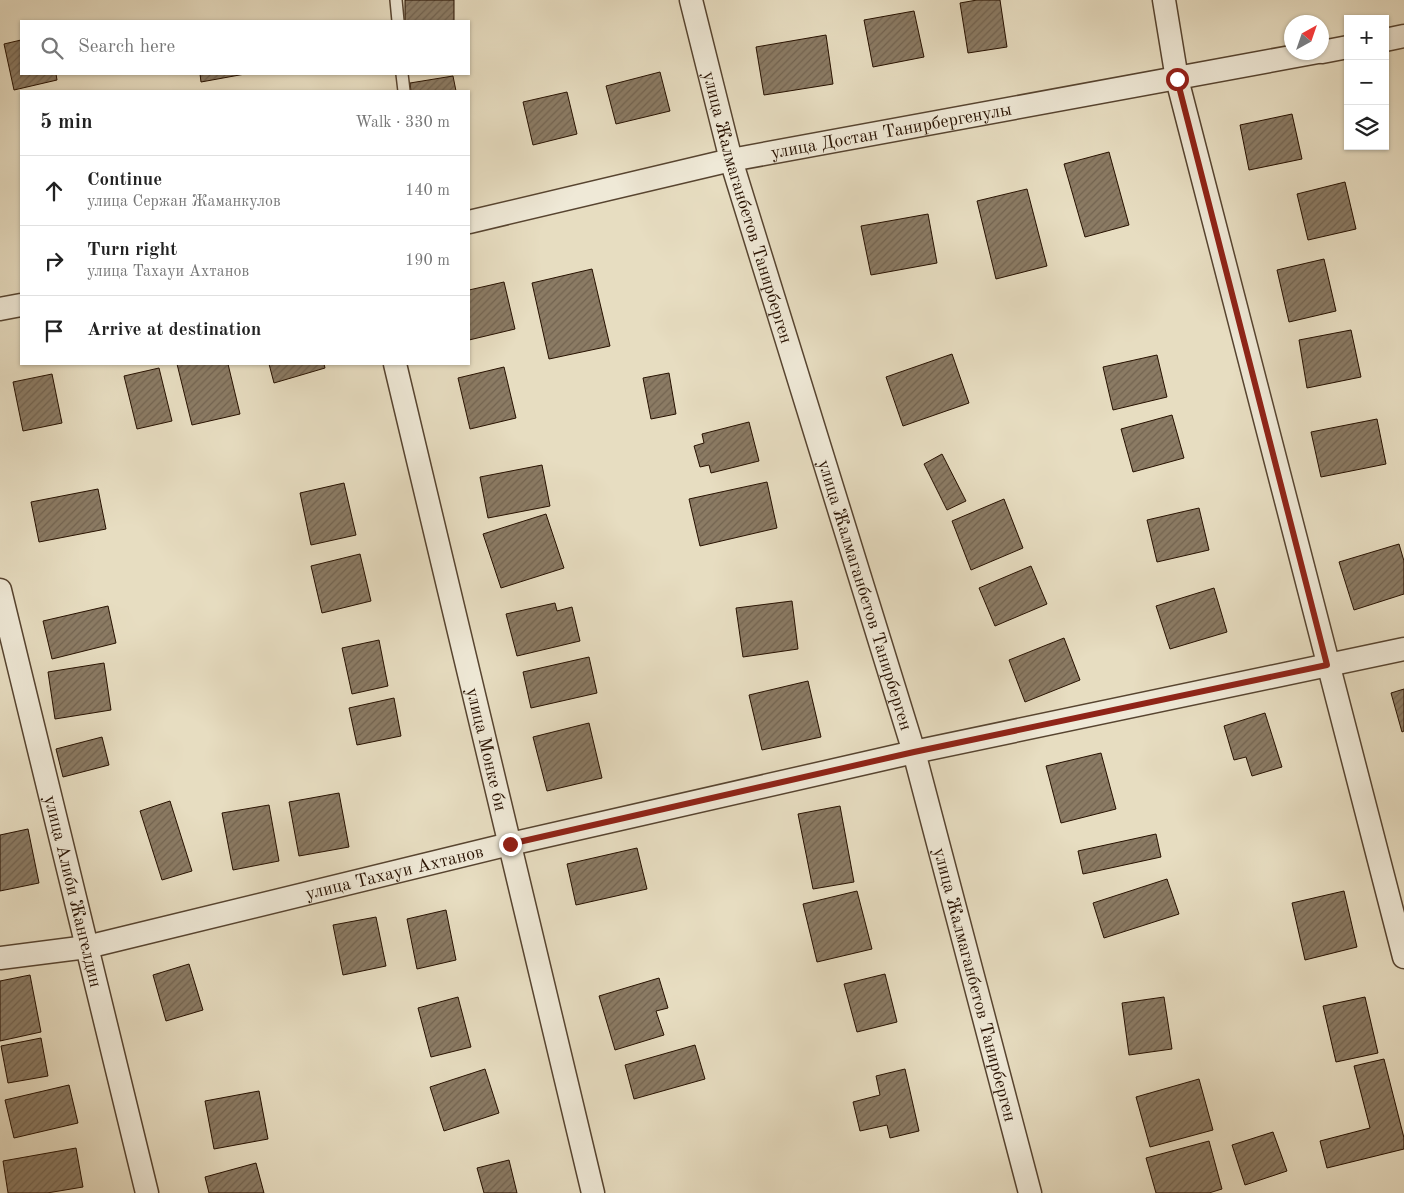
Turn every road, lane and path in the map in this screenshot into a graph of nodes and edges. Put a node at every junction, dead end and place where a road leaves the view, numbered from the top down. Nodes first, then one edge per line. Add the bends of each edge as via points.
1 (396, 0) edge
2 (690, 0) edge
3 (1164, 0) edge
4 (398, 20) edge
5 (1404, 36) edge
6 (1389, 39) edge
7 (1344, 48) edge
8 (1329, 50) edge
9 (1284, 59) edge
10 (402, 75) edge
11 (1177, 79) junction
12 (404, 90) edge
13 (731, 160) junction
14 (470, 222) edge
15 (20, 305) edge
16 (0, 309) edge
17 (395, 365) edge
18 (0, 590) edge
19 (1404, 649) edge
20 (1327, 665) junction
21 (914, 752) junction
22 (510, 844) junction
23 (87, 947) junction
24 (1404, 957) edge
25 (0, 958) edge
26 (147, 1193) edge
27 (593, 1193) edge
28 (1030, 1193) edge

1 - 4 lane
2 - 13 street, улица Жалмаганбетов Танирберген
3 - 11 street
5 - 6 street
7 - 8 street, улица Достан Танирбергенулы
9 - 11 street, улица Достан Танирбергенулы
10 - 12 lane
11 - 13 street, улица Достан Танирбергенулы
11 - 20 street
13 - 14 street, улица Достан Танирбергенулы
13 - 21 street, улица Жалмаганбетов Танирберген
15 - 16 street
17 - 22 street, улица Монке би
18 - 23 street, улица Алиби Жангелдин
19 - 20 street, улица Тахауи Ахтанов
20 - 21 street, улица Тахауи Ахтанов
20 - 24 street
21 - 22 street, улица Тахауи Ахтанов
21 - 28 street, улица Жалмаганбетов Танирберген
22 - 23 street, улица Тахауи Ахтанов
22 - 27 street, улица Монке би
23 - 25 street, улица Тахауи Ахтанов
23 - 26 street, улица Алиби Жангелдин

